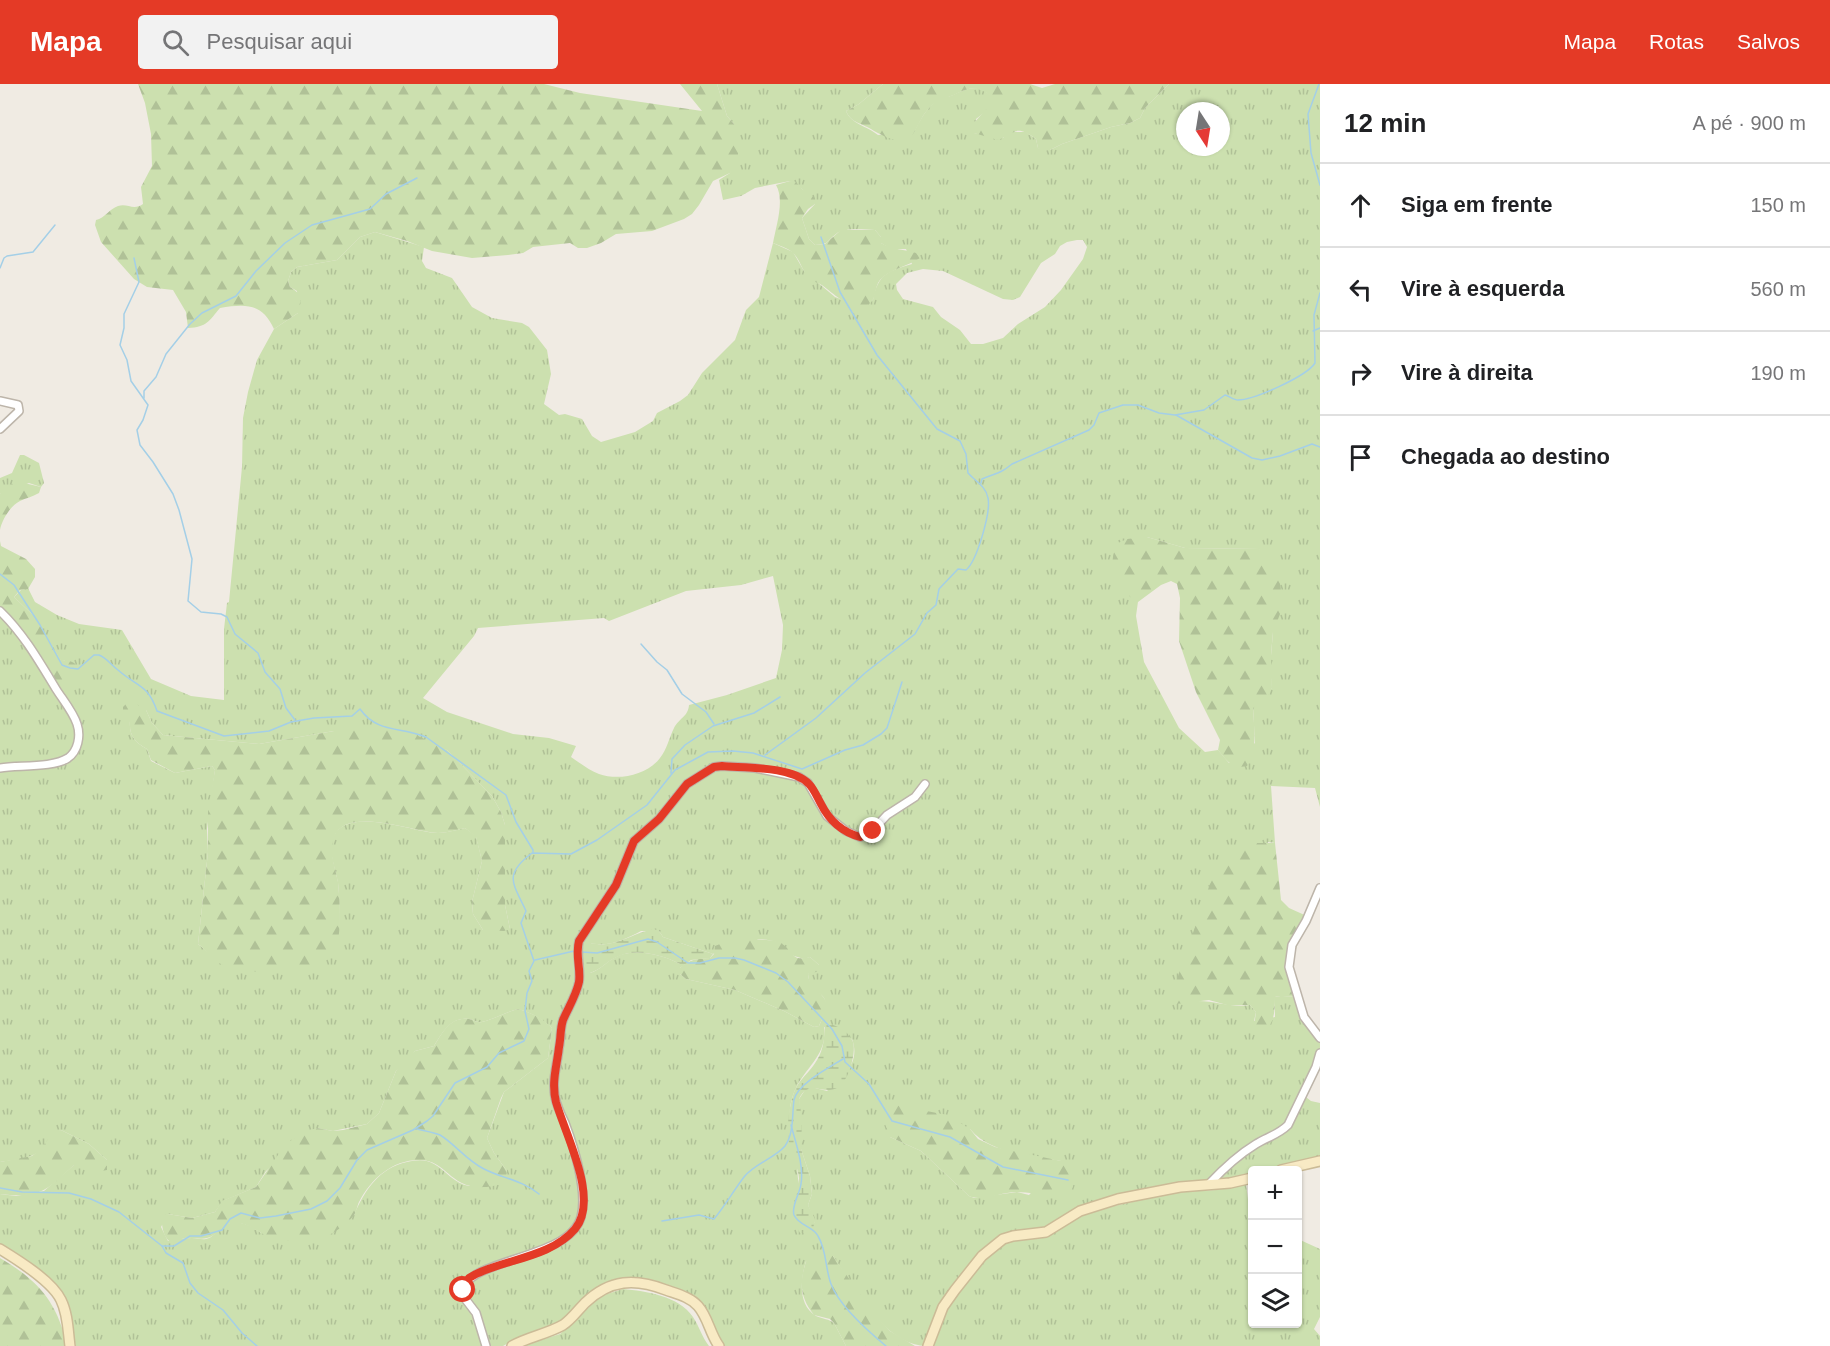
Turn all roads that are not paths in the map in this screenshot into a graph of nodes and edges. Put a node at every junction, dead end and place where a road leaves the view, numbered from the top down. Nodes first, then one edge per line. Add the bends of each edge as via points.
1 (0, 401) edge
2 (0, 429) edge
3 (0, 611) edge
4 (0, 768) edge
5 (925, 784) dead end
6 (1320, 888) edge
7 (1320, 1038) edge
8 (1320, 1053) edge
9 (1320, 1161) edge
10 (1298, 1166) edge
11 (1248, 1179) edge
12 (1209, 1184) junction
13 (0, 1249) edge
14 (70, 1346) edge
15 (486, 1346) edge
16 (512, 1346) edge
17 (719, 1346) edge
18 (928, 1346) edge

1 - 2 street via 18,405 19,411
3 - 4 street via 17,629 69,709 77,723 78,737 74,751 65,759
5 - 15 street via 873,831 860,837 827,816 808,783 799,777 773,770 714,767 687,784 659,819 634,841 616,885 579,941 579,979 562,1022 554,1068 555,1099 582,1186 582,1214 574,1230 552,1246 489,1268 464,1284 463,1296 476,1313
6 - 7 street via 1292,945 1288,968 1304,1017
8 - 12 street via 1288,1125 1240,1155
9 - 10 main road
11 - 12 main road
12 - 18 main road via 1093,1206 1046,1232 1013,1236 997,1243 982,1256 943,1307
13 - 14 main road via 43,1280 61,1299
16 - 17 main road via 565,1324 603,1289 625,1282 656,1286 696,1304

